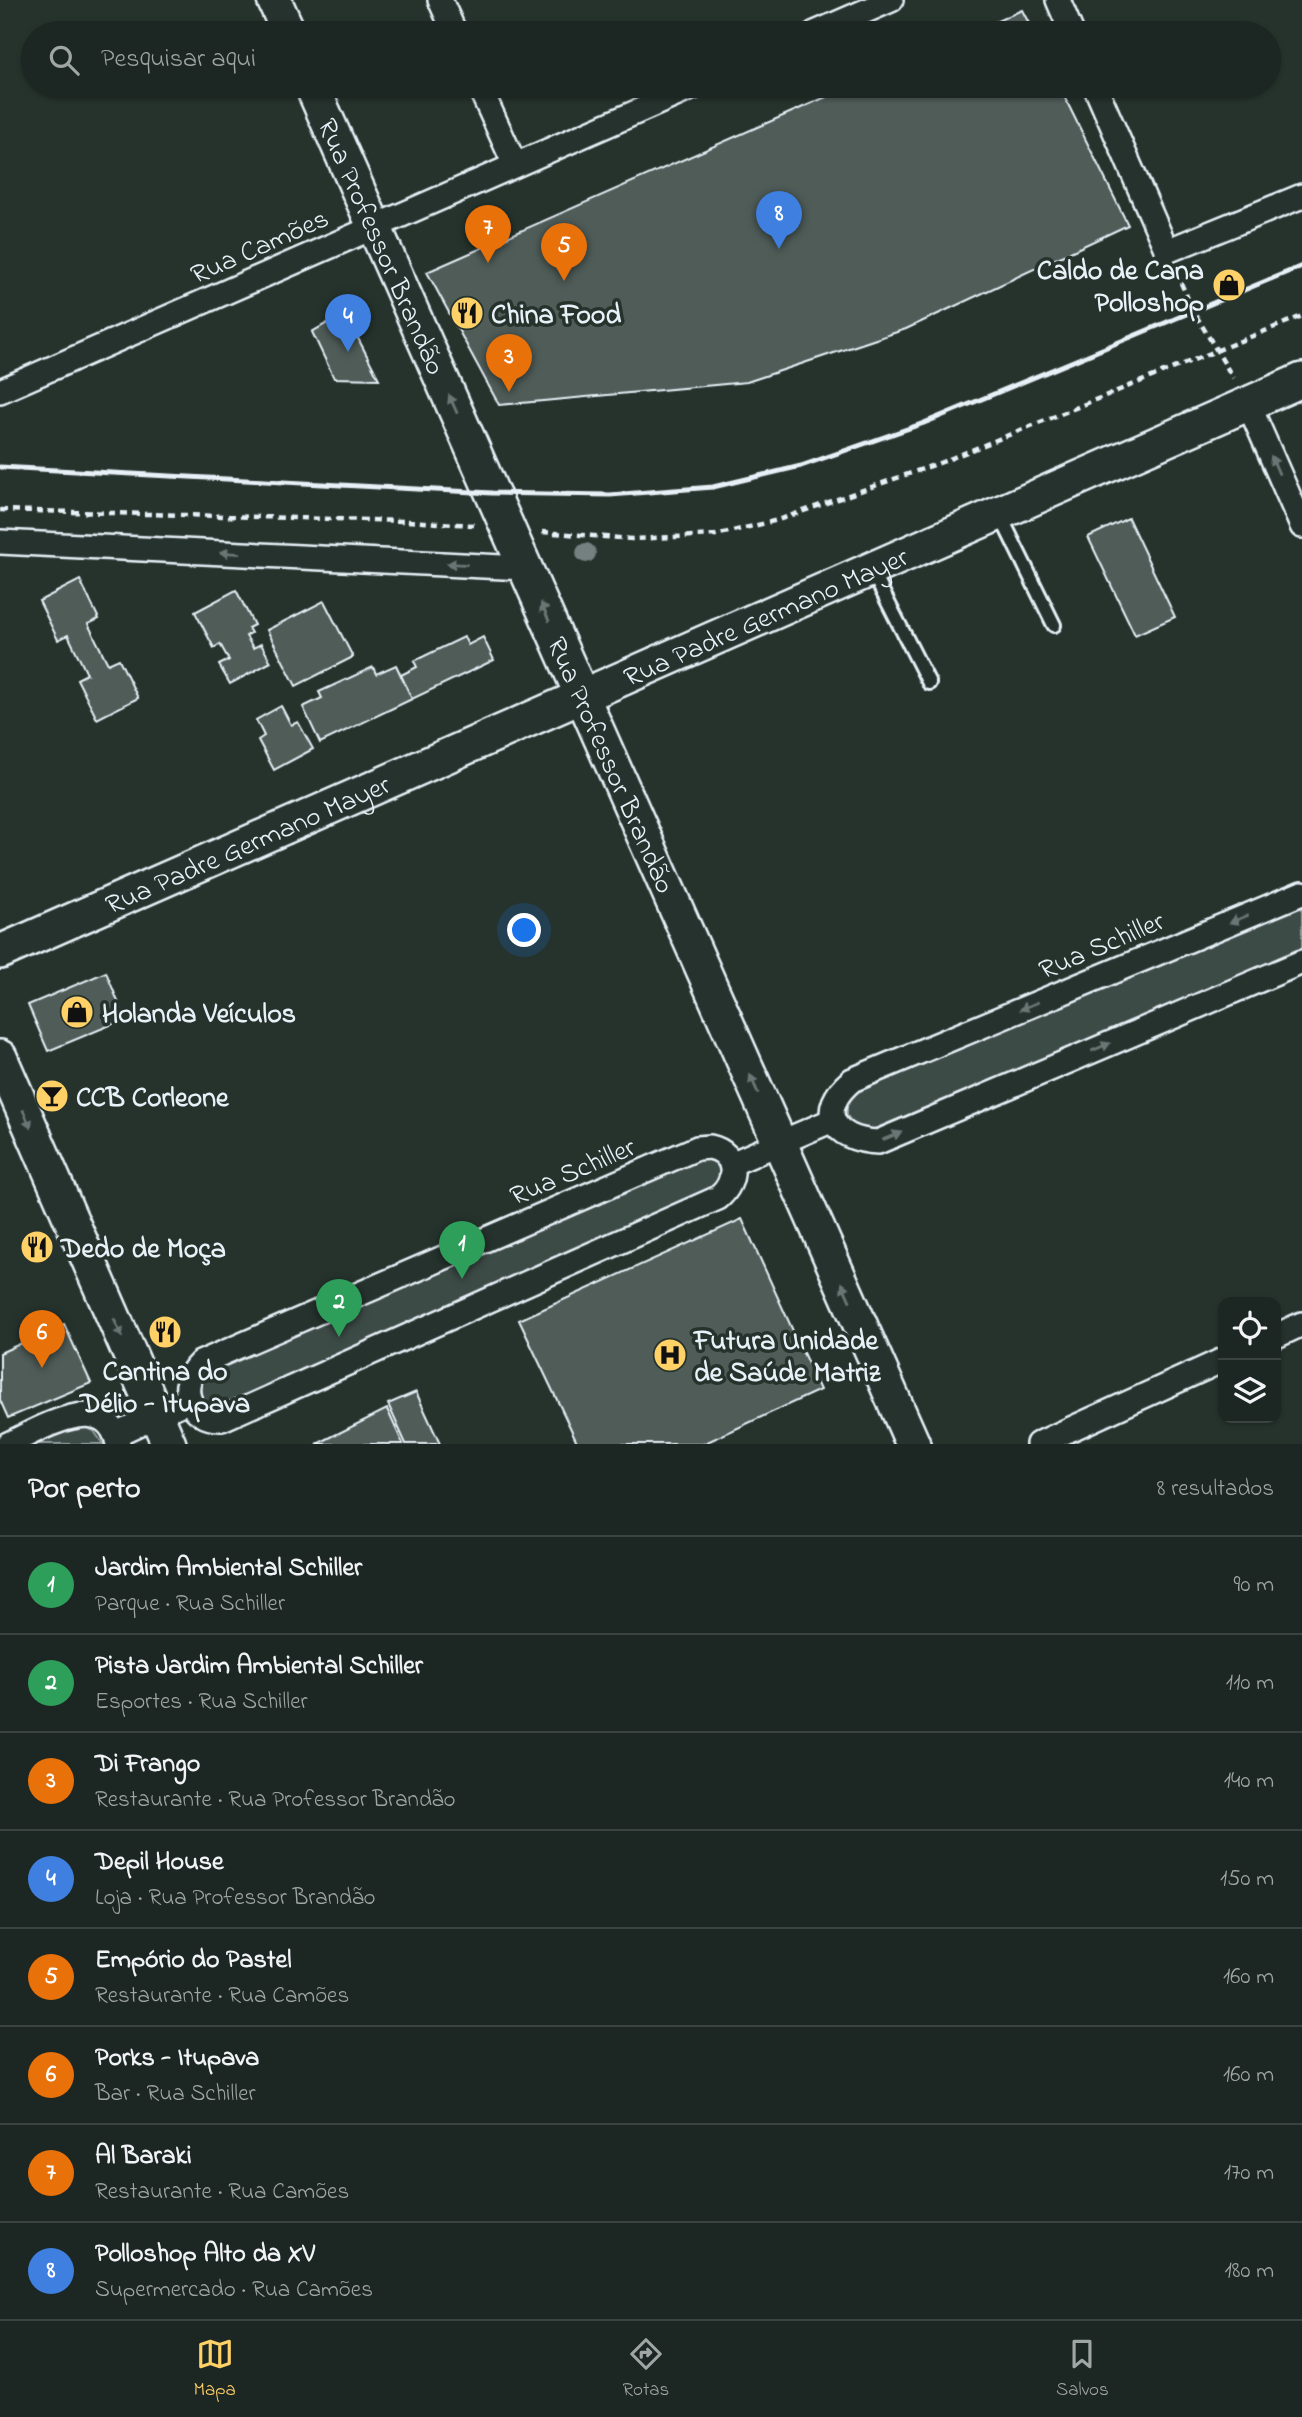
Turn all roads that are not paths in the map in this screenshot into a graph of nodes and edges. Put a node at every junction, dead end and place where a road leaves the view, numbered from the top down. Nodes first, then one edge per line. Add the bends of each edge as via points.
1 (274, 0) edge
2 (440, 0) edge
3 (891, 0) edge
4 (1058, 0) edge
5 (284, 21) edge
6 (450, 21) edge
7 (843, 21) edge
8 (1067, 21) edge
9 (317, 98) edge
10 (484, 98) edge
11 (669, 98) edge
12 (1100, 98) edge
13 (515, 165) junction
14 (1302, 196) edge
15 (374, 227) junction
16 (1302, 380) edge
17 (0, 391) edge
18 (1248, 403) junction
19 (999, 513) junction
20 (1302, 526) edge
21 (0, 542) edge
22 (525, 568) junction
23 (871, 569) junction
24 (1054, 625) dead end
25 (929, 682) dead end
26 (583, 696) junction
27 (1302, 893) edge
28 (0, 952) edge
29 (1302, 962) edge
30 (0, 1057) edge
31 (833, 1120) junction
32 (780, 1143) junction
33 (731, 1164) junction
34 (1302, 1324) edge
35 (1281, 1334) edge
36 (1218, 1362) edge
37 (189, 1400) junction
38 (163, 1429) edge
39 (117, 1439) edge
40 (8, 1444) edge
41 (913, 1444) edge
42 (1038, 1444) edge

1 - 5 main road
2 - 6 street
3 - 7 street
4 - 8 street
9 - 15 main road, Rua Professor Brandão
10 - 13 street
11 - 13 street, Rua Camões
12 - 14 street via 1167,251
13 - 15 street, Rua Camões
15 - 17 street, Rua Camões
22 -> 15 main road, Rua Professor Brandão
16 - 18 main road, Rua Padre Germano Mayer
18 - 19 main road, Rua Padre Germano Mayer
20 -> 18 street
19 - 23 main road, Rua Padre Germano Mayer
19 - 24 lane
22 -> 21 street
26 -> 22 main road, Rua Professor Brandão
23 - 25 lane
23 - 26 main road, Rua Padre Germano Mayer
26 - 28 main road, Rua Padre Germano Mayer
32 -> 26 main road, Rua Professor Brandão
27 -> 31 street, Rua Schiller via 852,1080 832,1104
31 -> 29 street via 858,1141 878,1142
30 -> 38 main road
31 - 32 street
32 - 33 street
41 -> 32 main road, Rua Professor Brandão
33 - 37 street via 732,1183 718,1198 222,1419 199,1413
33 - 37 street, Rua Schiller via 718,1149 697,1147 200,1363 188,1379
34 - 35 street
36 - 42 street
37 - 38 street
38 - 39 street
39 - 40 street via 107,1422 73,1415

